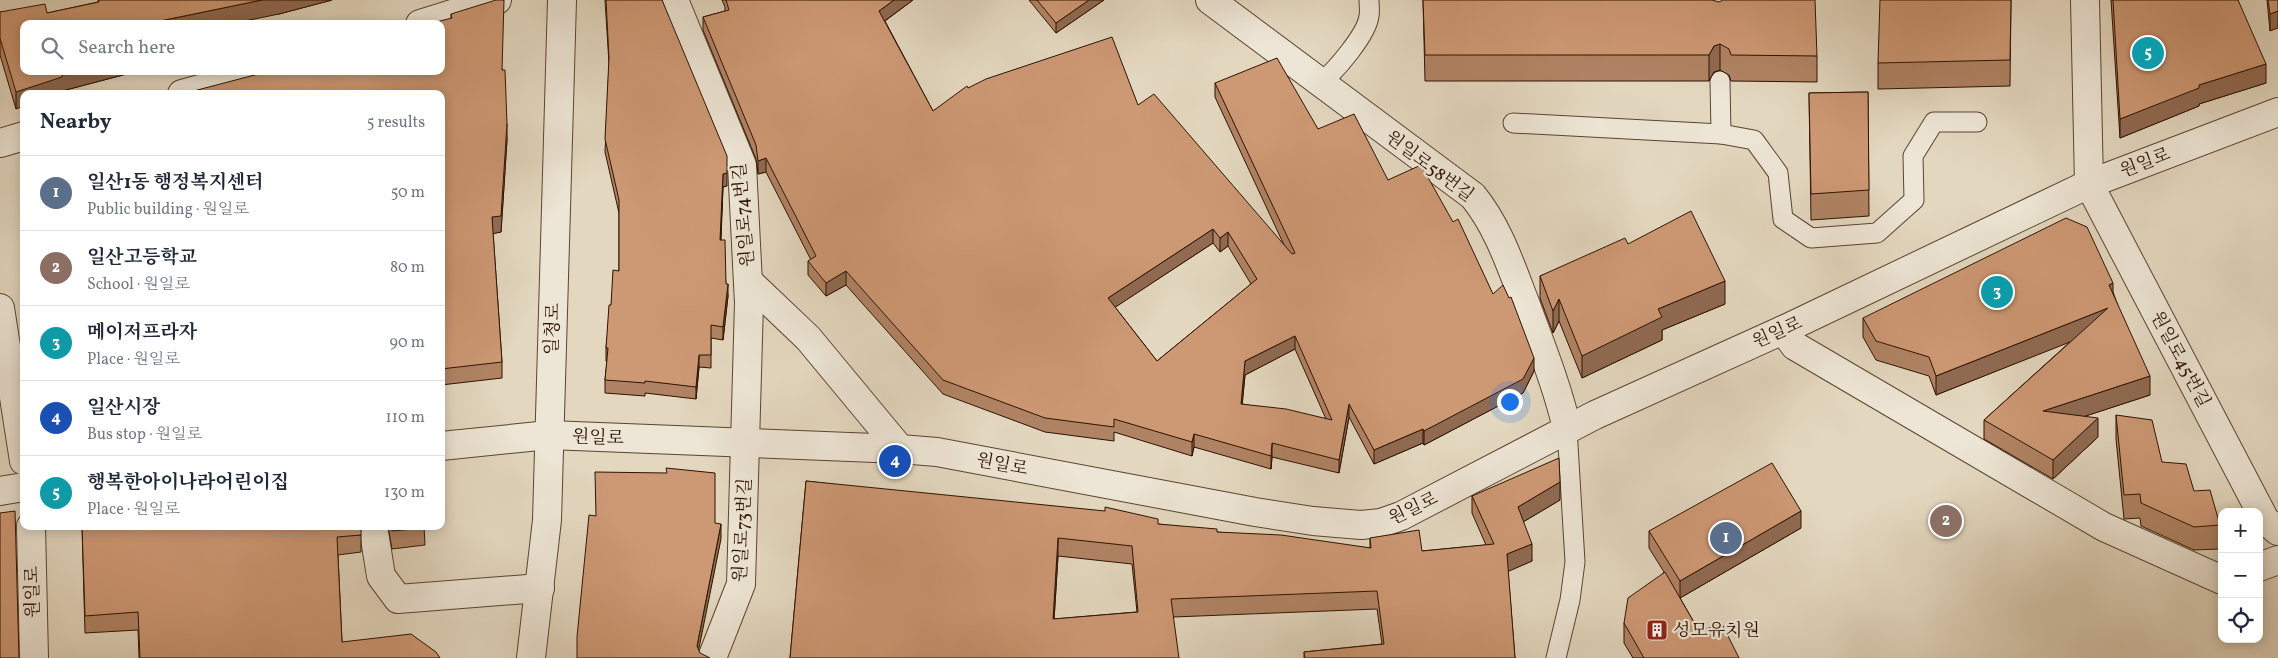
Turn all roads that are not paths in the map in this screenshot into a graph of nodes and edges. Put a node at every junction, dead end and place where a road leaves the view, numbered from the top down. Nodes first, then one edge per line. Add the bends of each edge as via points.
1 (497, 0) edge
2 (562, 0) edge
3 (674, 0) edge
4 (1210, 0) edge
5 (1369, 0) edge
6 (2085, 0) edge
7 (433, 20) edge
8 (251, 75) edge
9 (1720, 81) dead end
10 (1320, 83) junction
11 (196, 90) edge
12 (2278, 112) edge
13 (1977, 122) dead end
14 (1513, 123) dead end
15 (1721, 134) junction
16 (20, 137) edge
17 (0, 143) edge
18 (2089, 184) junction
19 (748, 282) junction
20 (0, 308) edge
21 (1783, 330) junction
22 (1567, 428) junction
23 (549, 435) junction
24 (20, 436) edge
25 (747, 443) junction
26 (445, 446) edge
27 (900, 449) junction
28 (20, 488) edge
29 (0, 491) edge
30 (31, 530) edge
31 (374, 530) edge
32 (2278, 531) edge
33 (2278, 560) edge
34 (2263, 566) edge
35 (2218, 578) edge
36 (540, 588) junction
37 (720, 653) edge
38 (34, 658) edge
39 (531, 658) edge
40 (1556, 658) edge

1 - 7 street
2 - 23 street, 일청로
3 - 19 street, 원일로74번길 via 742,165
4 - 10 street, 원일로58번길
5 - 10 lane via 1370,17 1353,47 1334,73
6 - 18 street
8 - 11 street
9 - 15 lane
10 - 22 street, 원일로58번길 via 1473,196 1487,213 1502,243 1559,393
12 - 18 street, 원일로
13 - 15 lane via 1934,122 1913,156 1914,200 1877,233 1811,238 1783,220 1778,173 1754,140
14 - 15 lane
16 - 17 street
18 - 21 street, 원일로
18 - 32 street, 원일로45번길 via 2265,520
19 - 25 street, 원일로74번길
19 - 27 street via 808,338
20 - 24 street
21 - 22 street, 원일로
21 - 35 street via 1795,346 2104,527
22 - 27 street, 원일로 via 1401,516 1361,525 1254,512 937,452
22 - 40 lane via 1575,562
23 - 25 street, 원일로
23 - 26 street, 원일로
23 - 36 street, 일청로 via 548,520
25 - 27 street, 원일로
25 - 37 street, 원일로73번길 via 742,584
28 - 29 street
30 - 38 street, 원일로
31 - 36 street via 381,576 398,599
33 - 34 street
36 - 39 street, 일청로

